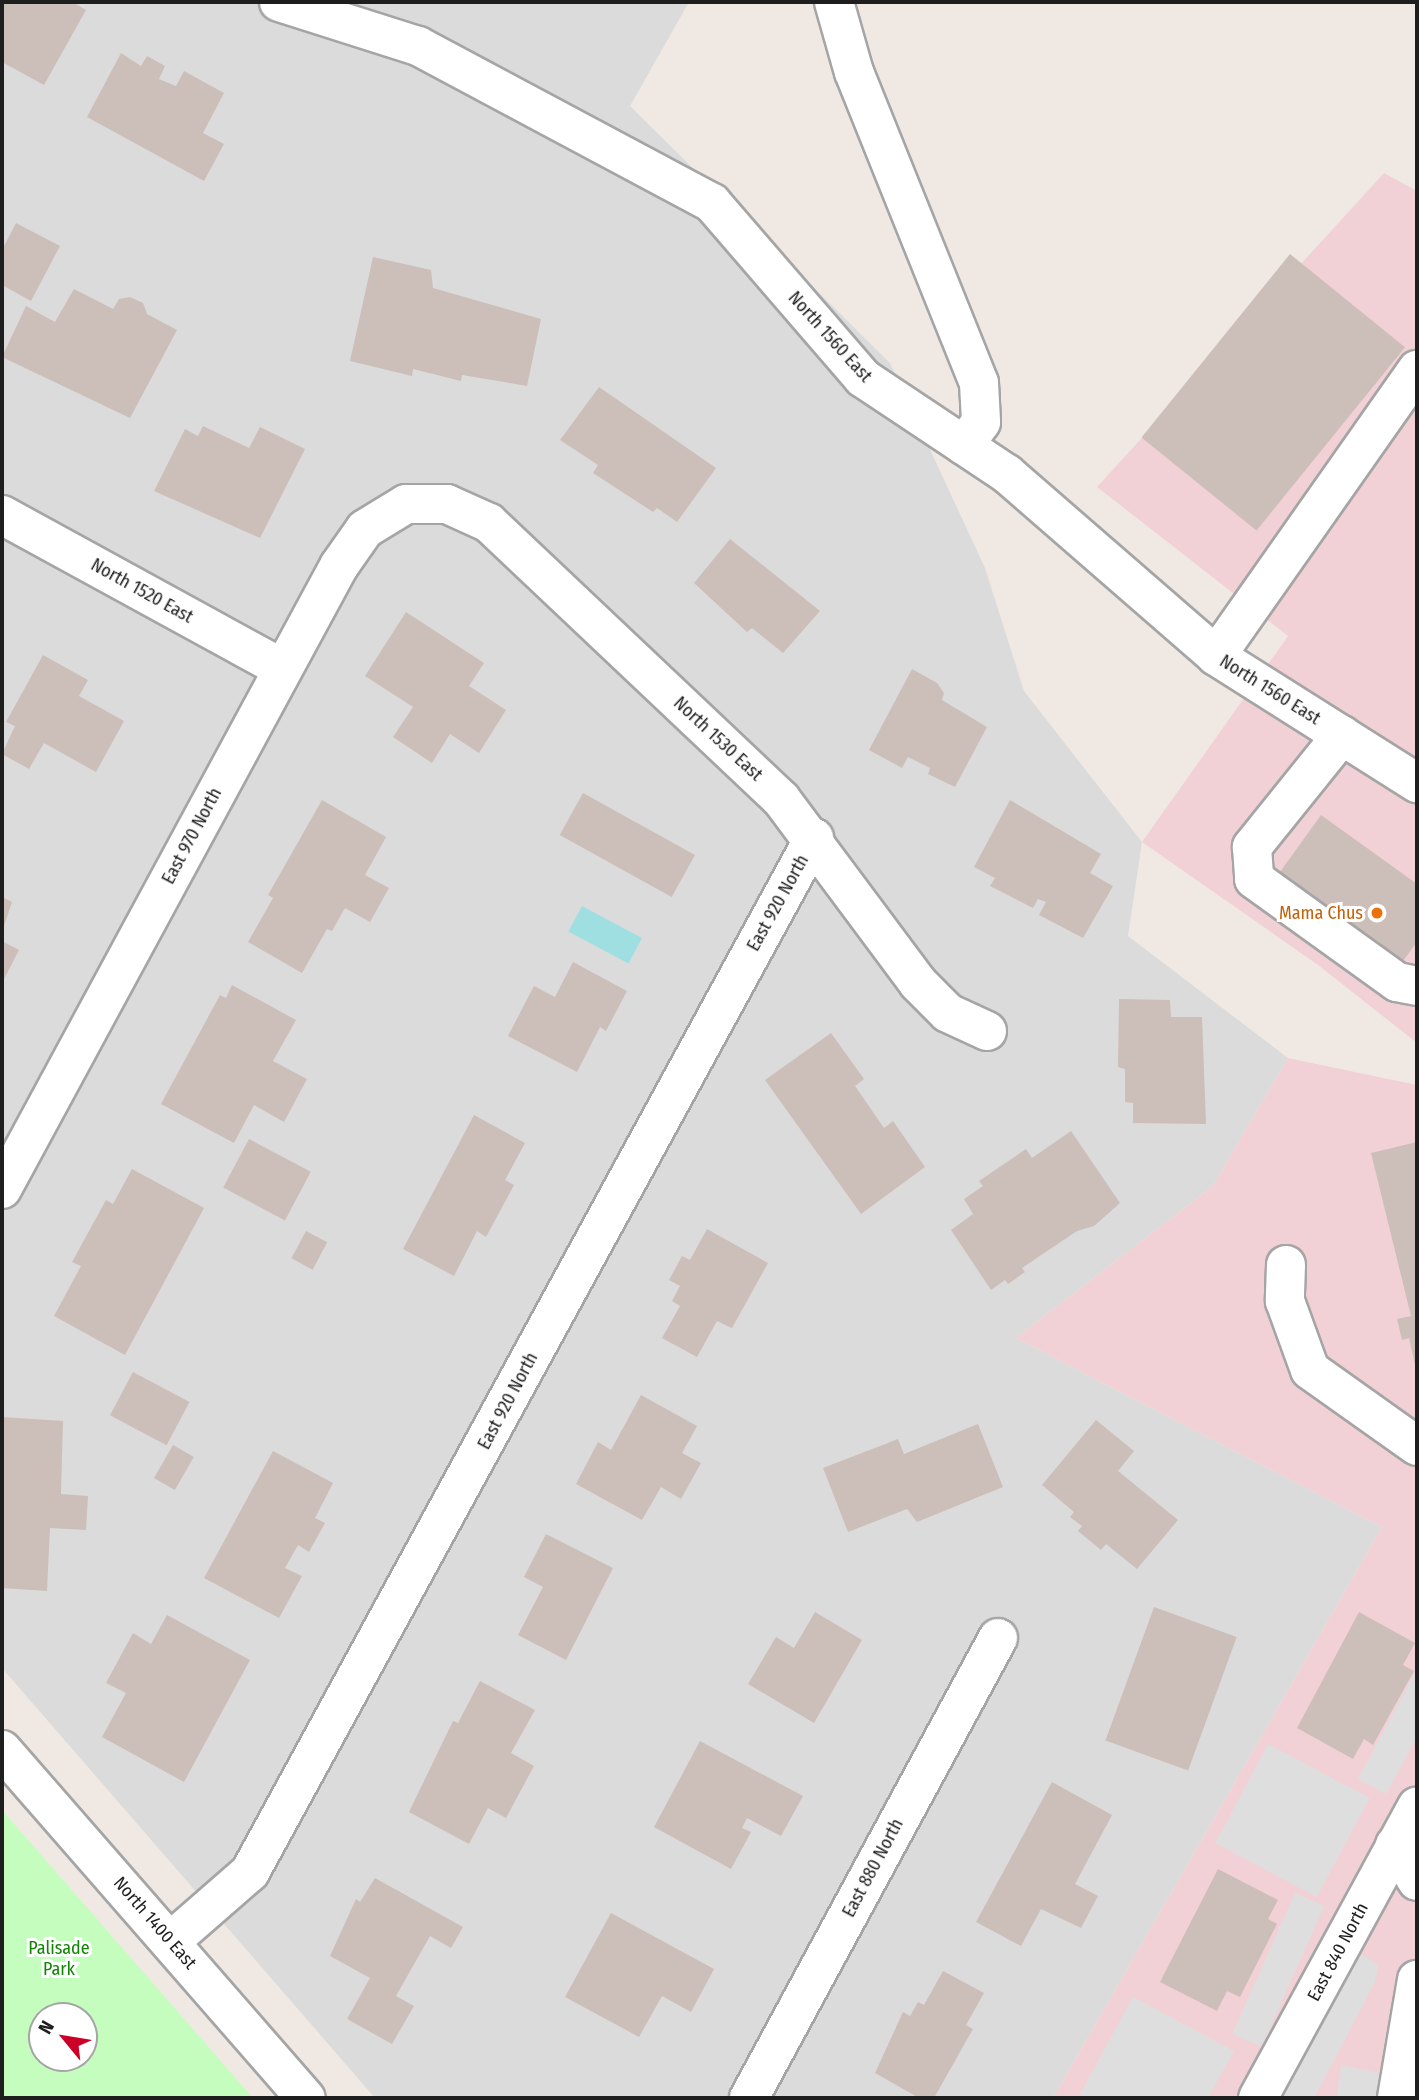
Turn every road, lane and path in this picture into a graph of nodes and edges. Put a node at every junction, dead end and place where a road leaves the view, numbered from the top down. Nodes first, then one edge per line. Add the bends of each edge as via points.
1 (279, 2) edge
2 (834, 2) edge
3 (1417, 370) edge
4 (964, 445) junction
5 (407, 504) joint
6 (2, 515) edge
7 (1216, 656) junction
8 (282, 668) junction
9 (1342, 736) junction
10 (1412, 768) edge
11 (814, 838) junction
12 (1417, 986) edge
13 (987, 1031) dead end
14 (2, 1189) edge
15 (1286, 1265) dead end
16 (1417, 1446) edge
17 (998, 1638) dead end
18 (2, 1750) edge
19 (1417, 1806) edge
20 (1395, 1846) junction
21 (1417, 1881) edge
22 (172, 1941) junction
23 (1417, 1980) edge
24 (306, 2098) edge
25 (749, 2098) edge
26 (1258, 2098) edge
27 (1397, 2098) edge

1 - 4 street, North 1560 East via 418,46 712,203 863,378
2 - 4 street via 854,72 979,383 981,422
3 - 7 street
4 - 7 street, North 1560 East via 1007,474
5 - 8 street, East 970 North via 365,529
5 - 11 street, North 1530 East via 447,503 489,523 781,799
6 - 8 street, North 1520 East
7 - 9 street, North 1560 East
8 - 14 street, East 970 North
9 - 10 street, North 1560 East
9 - 12 street via 1252,847 1254,879 1397,982
11 - 13 street, North 1530 East via 918,983 948,1013
11 - 22 street, East 920 North via 250,1872
15 - 16 street via 1285,1301 1310,1370
17 - 25 street, East 880 North
18 - 22 street, North 1400 East
19 - 20 street, East 840 North
20 - 21 street
20 - 26 street, East 840 North
22 - 24 street, North 1400 East
23 - 27 street

